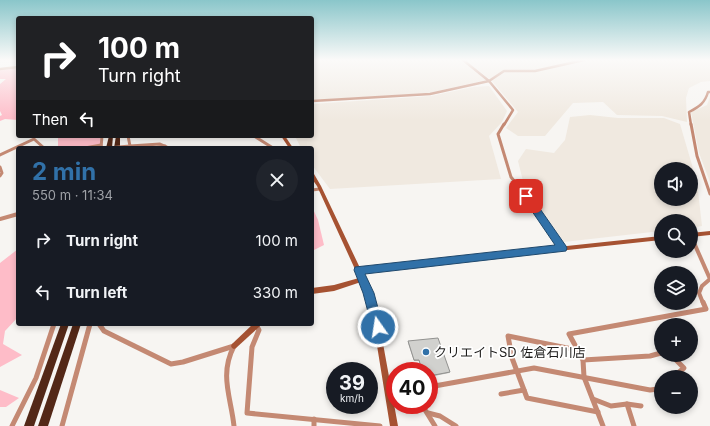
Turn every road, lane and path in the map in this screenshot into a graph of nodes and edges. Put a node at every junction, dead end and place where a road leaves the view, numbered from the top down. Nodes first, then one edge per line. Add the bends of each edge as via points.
1 (489, 81) joint
2 (710, 92) edge
3 (314, 101) edge
4 (128, 138) edge
5 (257, 138) edge
6 (285, 138) edge
7 (19, 146) edge
8 (42, 146) edge
9 (130, 146) joint
10 (165, 146) edge
11 (270, 146) edge
12 (291, 146) edge
13 (16, 147) edge
14 (0, 155) edge
15 (0, 167) edge
16 (0, 178) edge
17 (314, 179) edge
18 (314, 190) edge
19 (320, 190) junction
20 (710, 194) edge
21 (16, 215) edge
22 (0, 219) edge
23 (710, 232) edge
24 (698, 235) edge
25 (654, 239) edge
26 (562, 248) junction
27 (698, 252) edge
28 (359, 270) junction
29 (363, 280) junction
30 (314, 292) edge
31 (53, 326) edge
32 (64, 326) edge
33 (76, 326) edge
34 (89, 326) edge
35 (100, 326) edge
36 (256, 326) edge
37 (257, 326) edge
38 (234, 346) junction
39 (578, 350) junction
40 (654, 355) edge
41 (583, 360) junction
42 (678, 362) edge
43 (682, 370) edge
44 (517, 371) junction
45 (584, 377) junction
46 (438, 385) edge
47 (524, 390) junction
48 (654, 390) edge
49 (501, 394) dead end
50 (593, 399) junction
51 (627, 404) junction
52 (641, 406) dead end
53 (598, 412) junction
54 (429, 414) edge
55 (432, 414) edge
56 (314, 419) junction
57 (12, 426) edge
58 (29, 426) edge
59 (43, 426) edge
60 (62, 426) edge
61 (234, 426) edge
62 (314, 426) edge
63 (380, 426) edge
64 (394, 426) edge
65 (435, 426) edge
66 (456, 426) edge
67 (603, 426) edge
68 (634, 426) edge

1 - 3 street via 428,94
1 - 26 street via 514,110 498,134 511,176
2 - 20 street via 703,105 689,112 697,156
4 - 9 street
5 - 11 street
6 - 12 street
7 - 8 street via 34,139
9 - 10 street
13 - 14 street
15 - 16 street
17 - 19 street
18 - 19 street
19 - 28 street
21 - 22 street
23 - 24 street
25 - 26 street
26 - 28 street
27 - 39 street via 710,279 702,286 700,293 706,309 569,334
28 - 29 street
29 - 30 street
29 - 64 street via 375,313
31 - 57 street via 36,378
32 - 58 highway
33 - 59 highway
34 - 60 street
35 - 38 street via 104,331 171,364
36 - 38 street
37 - 56 street via 259,330 252,348 247,413
38 - 61 street via 229,354 226,386
39 - 41 street
39 - 44 street via 508,336
40 - 41 street
41 - 45 street
42 - 43 street via 684,368
44 - 45 street via 534,368
44 - 46 street
44 - 47 street
45 - 48 street
45 - 50 street
47 - 49 street
47 - 53 street via 527,398
50 - 51 street via 611,406
50 - 53 street
51 - 52 street
51 - 68 street
53 - 67 street
54 - 65 street
55 - 66 street
56 - 62 street
56 - 63 street

